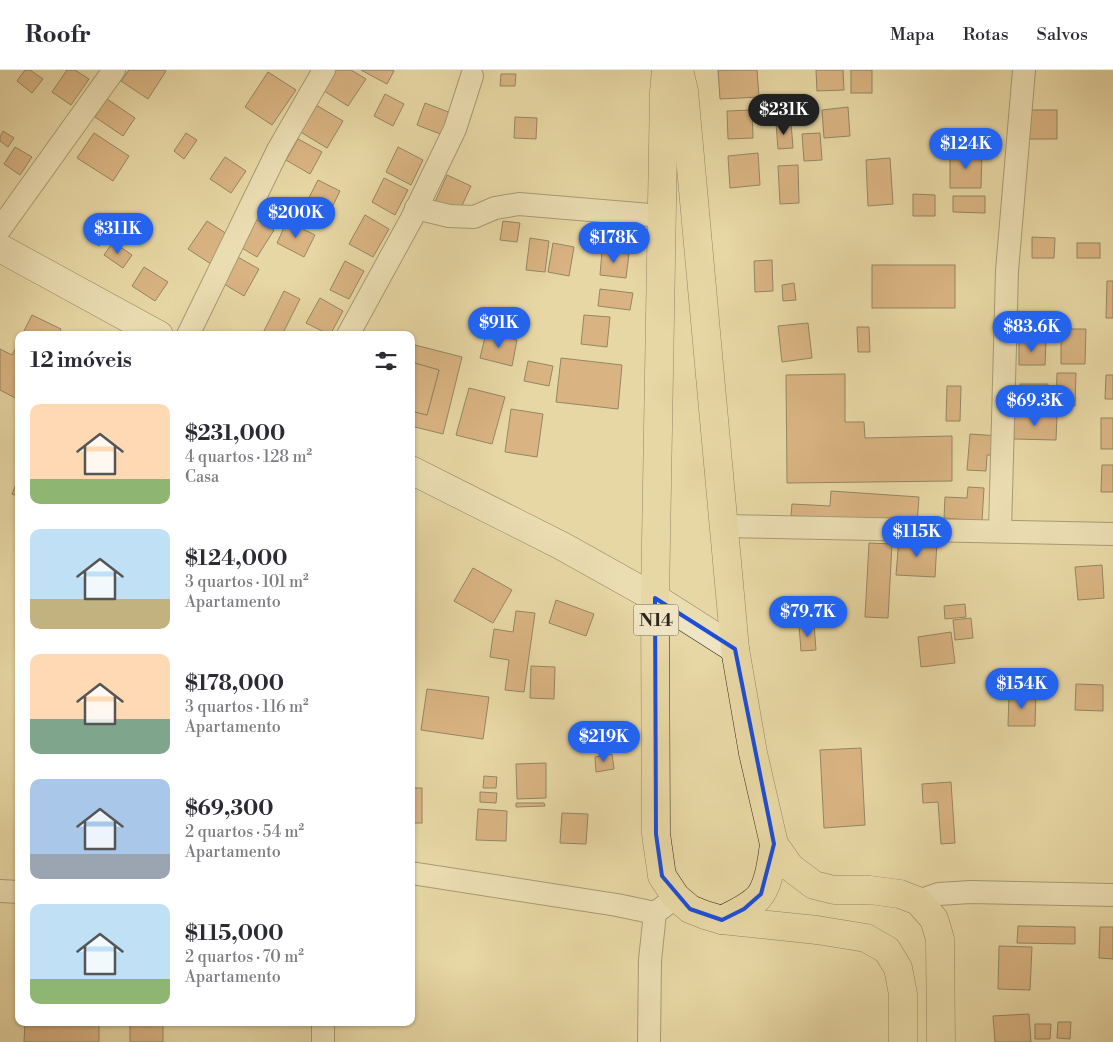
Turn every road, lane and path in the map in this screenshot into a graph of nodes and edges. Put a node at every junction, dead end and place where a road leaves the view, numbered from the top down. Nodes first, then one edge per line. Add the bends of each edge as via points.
1 (114, 70) edge
2 (324, 70) edge
3 (666, 70) edge
4 (679, 70) edge
5 (1024, 70) edge
6 (472, 76) dead end
7 (416, 208) junction
8 (662, 216) junction
9 (0, 229) edge
10 (0, 248) edge
11 (151, 331) edge
12 (190, 331) edge
13 (350, 331) edge
14 (415, 472) edge
15 (723, 526) junction
16 (1000, 531) junction
17 (1113, 534) edge
18 (655, 598) junction
19 (735, 649) junction
20 (774, 844) junction
21 (415, 874) edge
22 (0, 891) edge
23 (15, 892) edge
24 (1113, 895) edge
25 (676, 897) junction
26 (918, 901) junction
27 (655, 913) junction
28 (722, 920) junction
29 (323, 1026) edge
30 (323, 1042) edge
31 (649, 1042) edge
32 (903, 1042) edge
33 (941, 1042) edge

1 - 9 street
2 - 12 street via 278,150
3 - 8 main road, N14
4 - 15 main road via 684,91
5 - 16 street via 1007,271
6 - 7 street via 455,129
7 - 8 street via 449,216 474,217 495,208 519,204
7 - 13 street
8 - 18 main road, N14
10 - 11 main road
14 - 18 main road via 562,546
15 - 16 street
15 - 19 main road
16 - 17 street
18 - 19 main road
18 - 25 main road, N14 via 656,834 662,876
19 - 20 main road via 753,753
20 - 26 main road via 790,867 814,886 900,894
20 - 28 main road via 762,894 744,909
21 - 27 street
22 - 23 street
24 - 26 street via 970,892 938,894
25 - 27 street
25 - 28 main road, N14 via 690,909
26 - 33 main road via 934,920 940,939
27 - 31 street via 650,960
28 - 32 main road, N14 via 866,938 886,950 898,968 903,994
29 - 30 street

